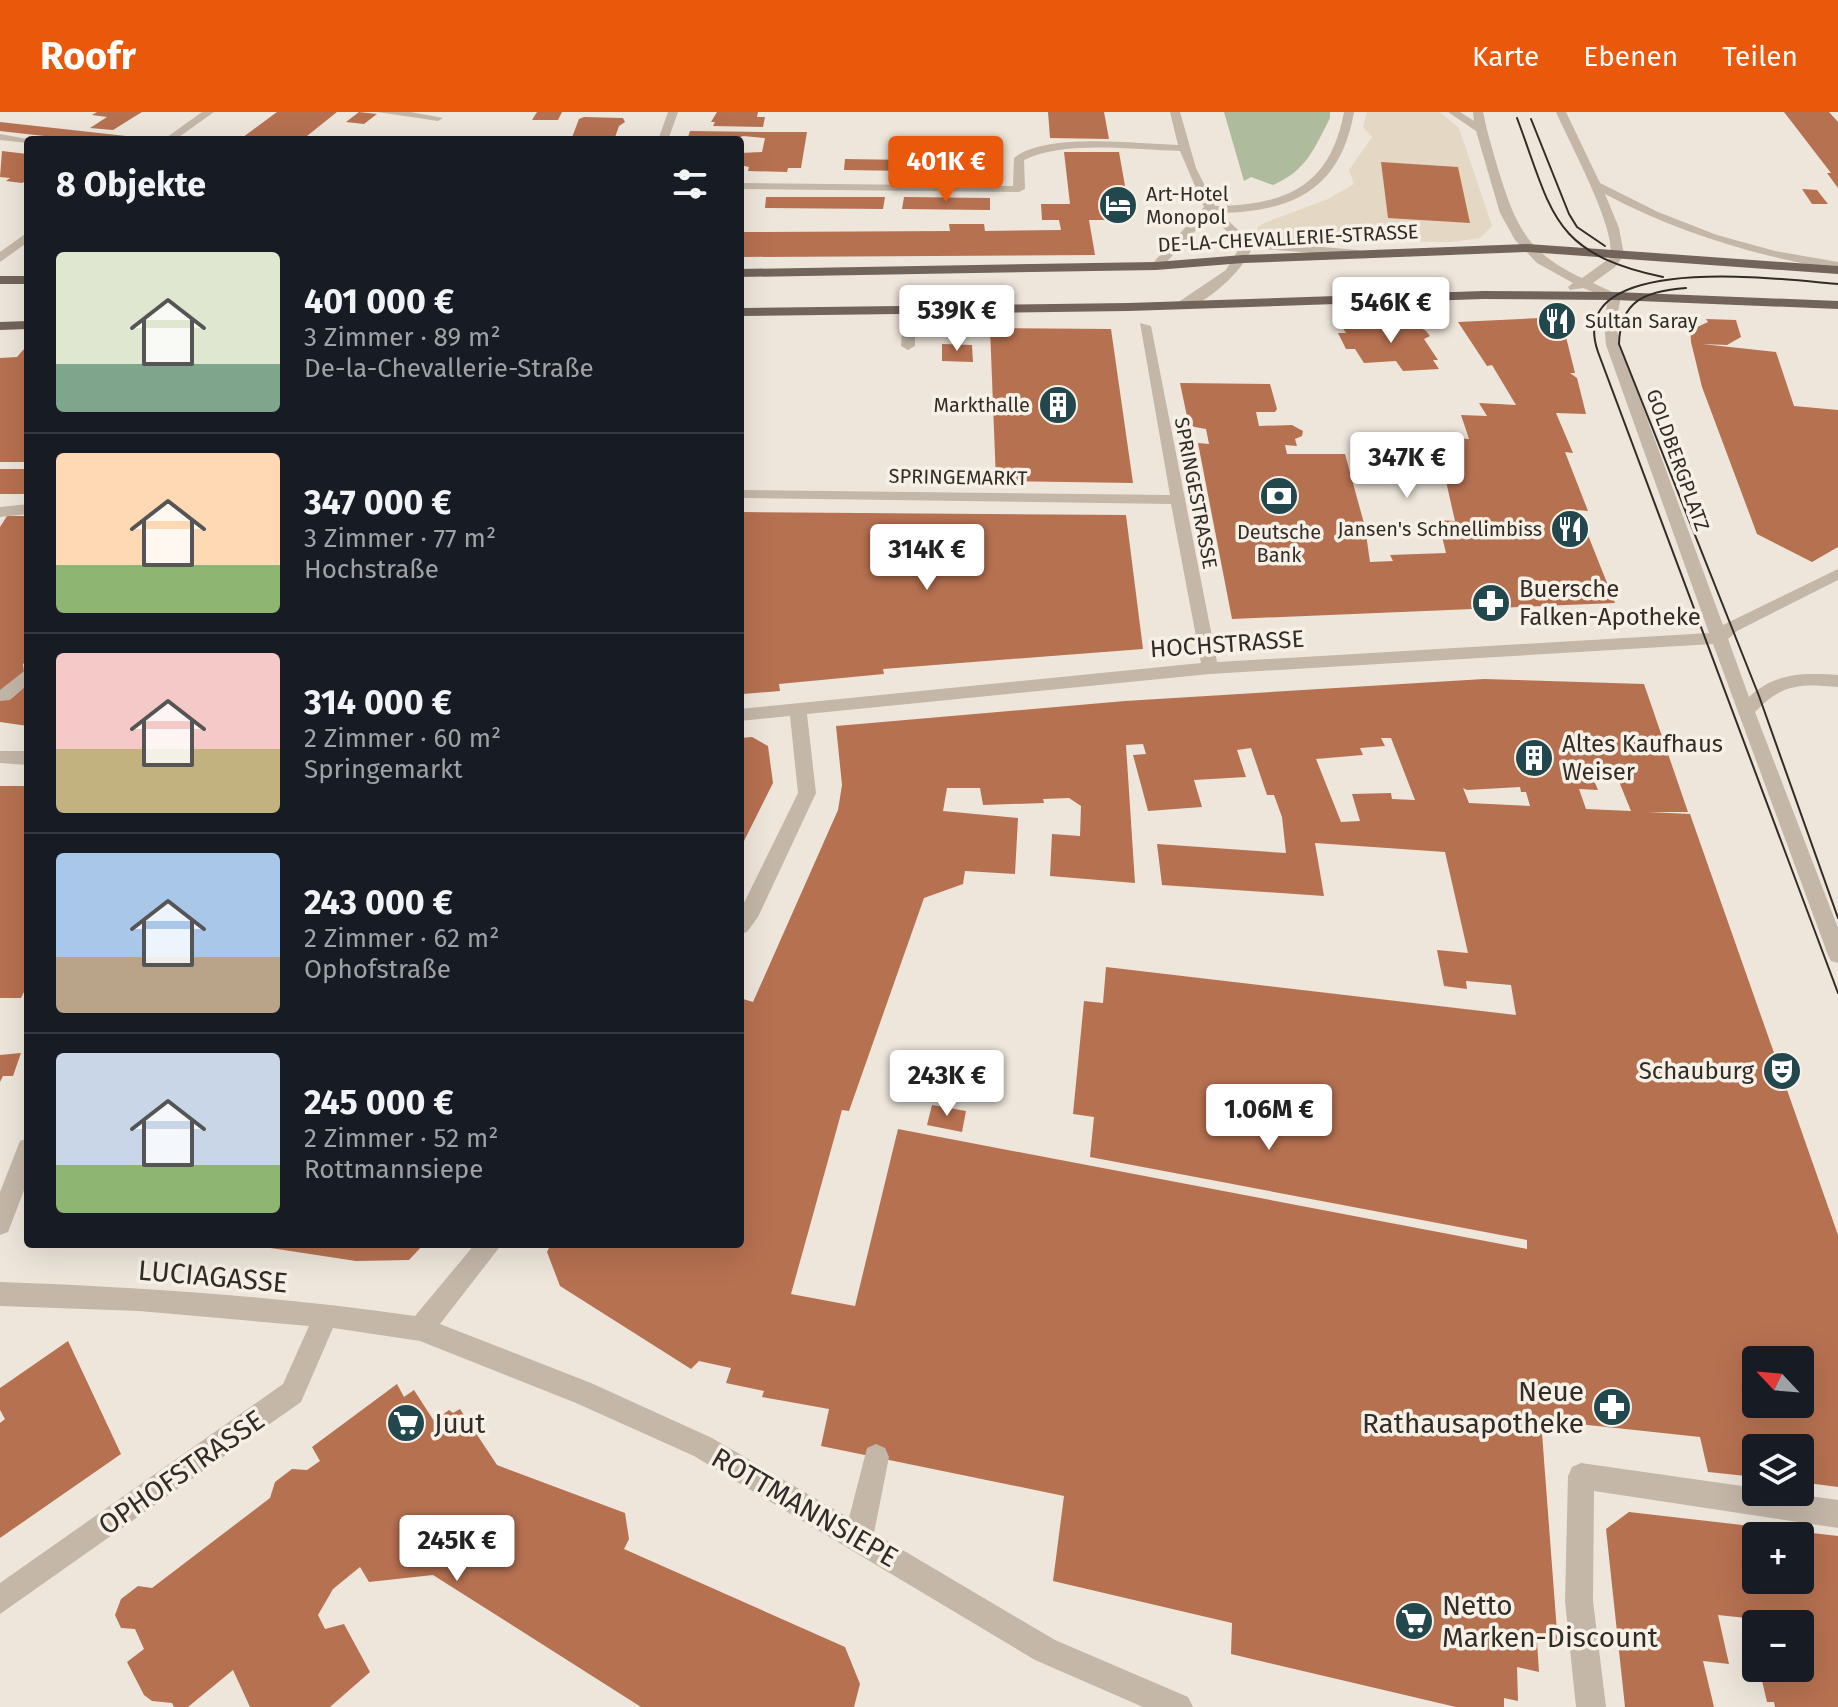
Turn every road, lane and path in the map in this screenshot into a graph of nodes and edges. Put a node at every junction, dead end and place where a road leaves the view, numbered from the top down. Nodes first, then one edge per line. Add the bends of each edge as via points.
1 (209, 112) edge
2 (382, 112) edge
3 (673, 112) edge
4 (1175, 112) edge
5 (1349, 112) edge
6 (1453, 112) edge
7 (1478, 112) edge
8 (1561, 112) edge
9 (438, 118) dead end
10 (1480, 129) junction
11 (174, 136) edge
12 (664, 136) edge
13 (0, 137) edge
14 (24, 140) edge
15 (1184, 148) junction
16 (1596, 185) junction
17 (744, 186) edge
18 (1208, 210) junction
19 (24, 239) edge
20 (1247, 244) junction
21 (1528, 248) junction
22 (1619, 253) junction
23 (1358, 254) junction
24 (0, 258) edge
25 (1243, 259) junction
26 (1156, 266) junction
27 (1838, 268) edge
28 (744, 273) edge
29 (0, 280) edge
30 (24, 280) edge
31 (1582, 284) junction
32 (1556, 295) junction
33 (1615, 296) junction
34 (1838, 305) edge
35 (1182, 306) junction
36 (909, 311) junction
37 (744, 312) edge
38 (24, 325) edge
39 (0, 326) edge
40 (1145, 326) dead end
41 (908, 346) dead end
42 (744, 494) edge
43 (1176, 500) junction
44 (24, 509) edge
45 (0, 512) edge
46 (1838, 574) edge
47 (1718, 638) junction
48 (1210, 668) junction
49 (24, 678) edge
50 (1838, 681) edge
51 (4, 696) dead end
52 (798, 709) junction
53 (1747, 710) junction
54 (744, 715) edge
55 (0, 757) edge
56 (24, 758) edge
57 (744, 921) edge
58 (1838, 955) edge
59 (24, 1159) edge
60 (0, 1224) edge
61 (487, 1248) edge
62 (0, 1294) edge
63 (326, 1315) junction
64 (420, 1329) junction
65 (876, 1457) dead end
66 (1838, 1514) edge
67 (859, 1538) junction
68 (0, 1600) edge
69 (1178, 1707) edge
70 (1591, 1707) edge

1 - 11 street
2 - 9 street
3 - 12 street
4 - 15 street
5 - 18 street via 1348,136 1318,183 1273,205
6 - 10 street
7 - 10 street
8 - 16 street
10 - 21 street via 1511,225
13 - 14 street
15 - 17 street via 1026,152 1019,158 1019,189
15 - 18 street
16 - 22 street
16 - 27 street via 1691,231
18 - 20 street
18 - 26 street
19 - 24 street
20 - 23 street
20 - 25 street
21 - 22 main road, DE-LA-CHEVALLERIE-STRASSE
21 - 23 main road, DE-LA-CHEVALLERIE-STRASSE
21 - 31 street
22 - 27 main road, DE-LA-CHEVALLERIE-STRASSE
22 - 31 street
23 - 25 main road, DE-LA-CHEVALLERIE-STRASSE
25 - 26 main road, DE-LA-CHEVALLERIE-STRASSE
25 - 35 street
26 - 28 main road, DE-LA-CHEVALLERIE-STRASSE
29 - 30 main road
31 - 32 street
31 - 33 street
32 - 33 main road
32 - 35 main road
33 - 34 main road
33 - 47 street, GOLDBERGPLATZ via 1613,345
35 - 36 main road
36 - 37 main road
36 - 41 street
38 - 39 main road
40 - 43 street, SPRINGESTRASSE
42 - 43 street, SPRINGEMARKT
43 - 48 street, SPRINGESTRASSE
44 - 45 street
46 - 47 street
47 - 48 street, HOCHSTRASSE
47 - 53 street, GOLDBERGPLATZ
48 - 52 street, HOCHSTRASSE
49 - 51 street
50 - 53 street via 1776,683
52 - 54 street, HOCHSTRASSE
52 - 57 street via 807,793
53 - 58 street, GOLDBERGPLATZ
55 - 56 street
59 - 60 street
61 - 64 street
62 - 63 street, LUCIAGASSE
63 - 64 street, LUCIAGASSE
63 - 68 street, OPHOFSTRASSE via 292,1393
64 - 67 street, ROTTMANNSIEPE via 582,1392 703,1447
65 - 67 street
66 - 70 street via 1581,1476 1579,1601
67 - 69 street, ROTTMANNSIEPE via 1045,1650

